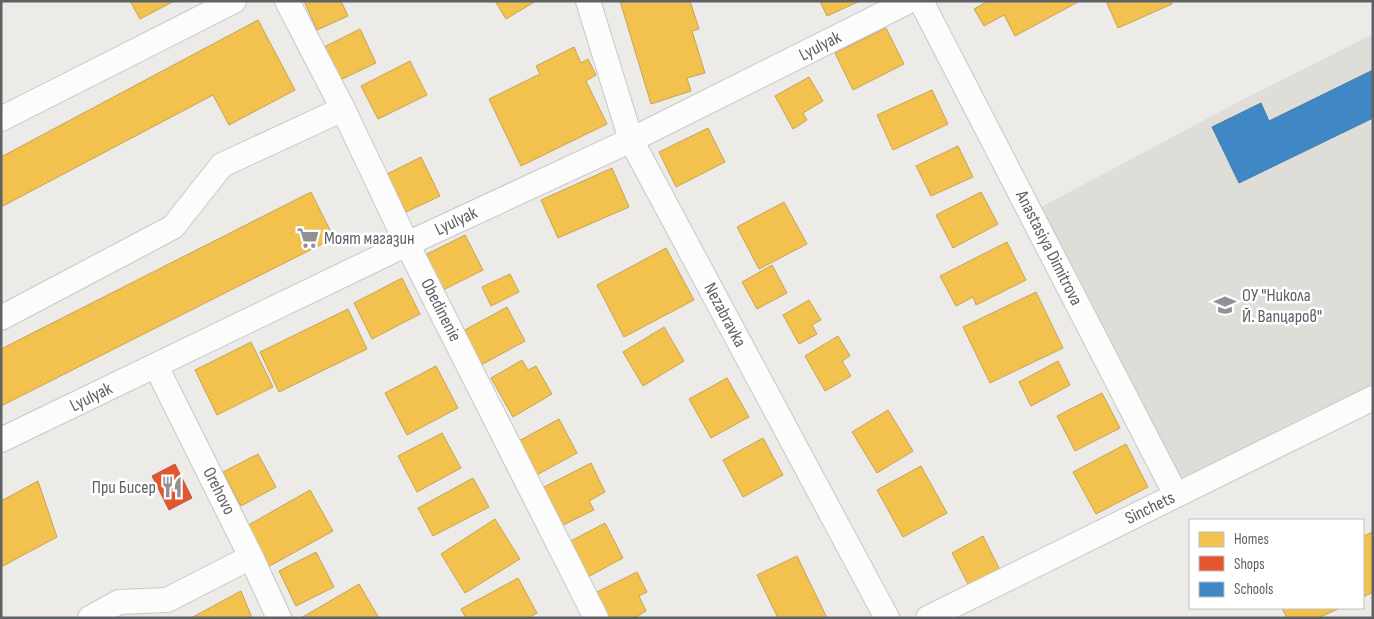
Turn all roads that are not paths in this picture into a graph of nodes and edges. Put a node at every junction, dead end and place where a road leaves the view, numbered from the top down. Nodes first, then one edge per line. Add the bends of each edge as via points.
1 (234, 1) edge
2 (287, 1) edge
3 (588, 1) edge
4 (909, 1) edge
5 (921, 1) edge
6 (343, 109) junction
7 (1, 118) edge
8 (631, 140) junction
9 (407, 244) junction
10 (1, 318) edge
11 (156, 366) junction
12 (1373, 398) edge
13 (1, 440) edge
14 (1176, 495) junction
15 (252, 557) junction
16 (90, 618) edge
17 (279, 618) edge
18 (596, 618) edge
19 (887, 618) edge
20 (928, 618) edge

1 - 7 street
2 - 6 street, Obedinenie
3 - 8 street, Nezabravka
4 - 8 street, Lyulyak
5 - 14 street, Anastasiya Dimitrova
6 - 9 street, Obedinenie
6 - 10 street via 222,165 173,227
8 - 9 street, Lyulyak
8 - 19 street, Nezabravka
9 - 11 street, Lyulyak
9 - 18 street, Obedinenie
11 - 13 street, Lyulyak
11 - 15 street, Orehovo
12 - 14 street, Sinchets
14 - 20 street, Sinchets
15 - 16 street via 166,600 119,602
15 - 17 street, Orehovo

